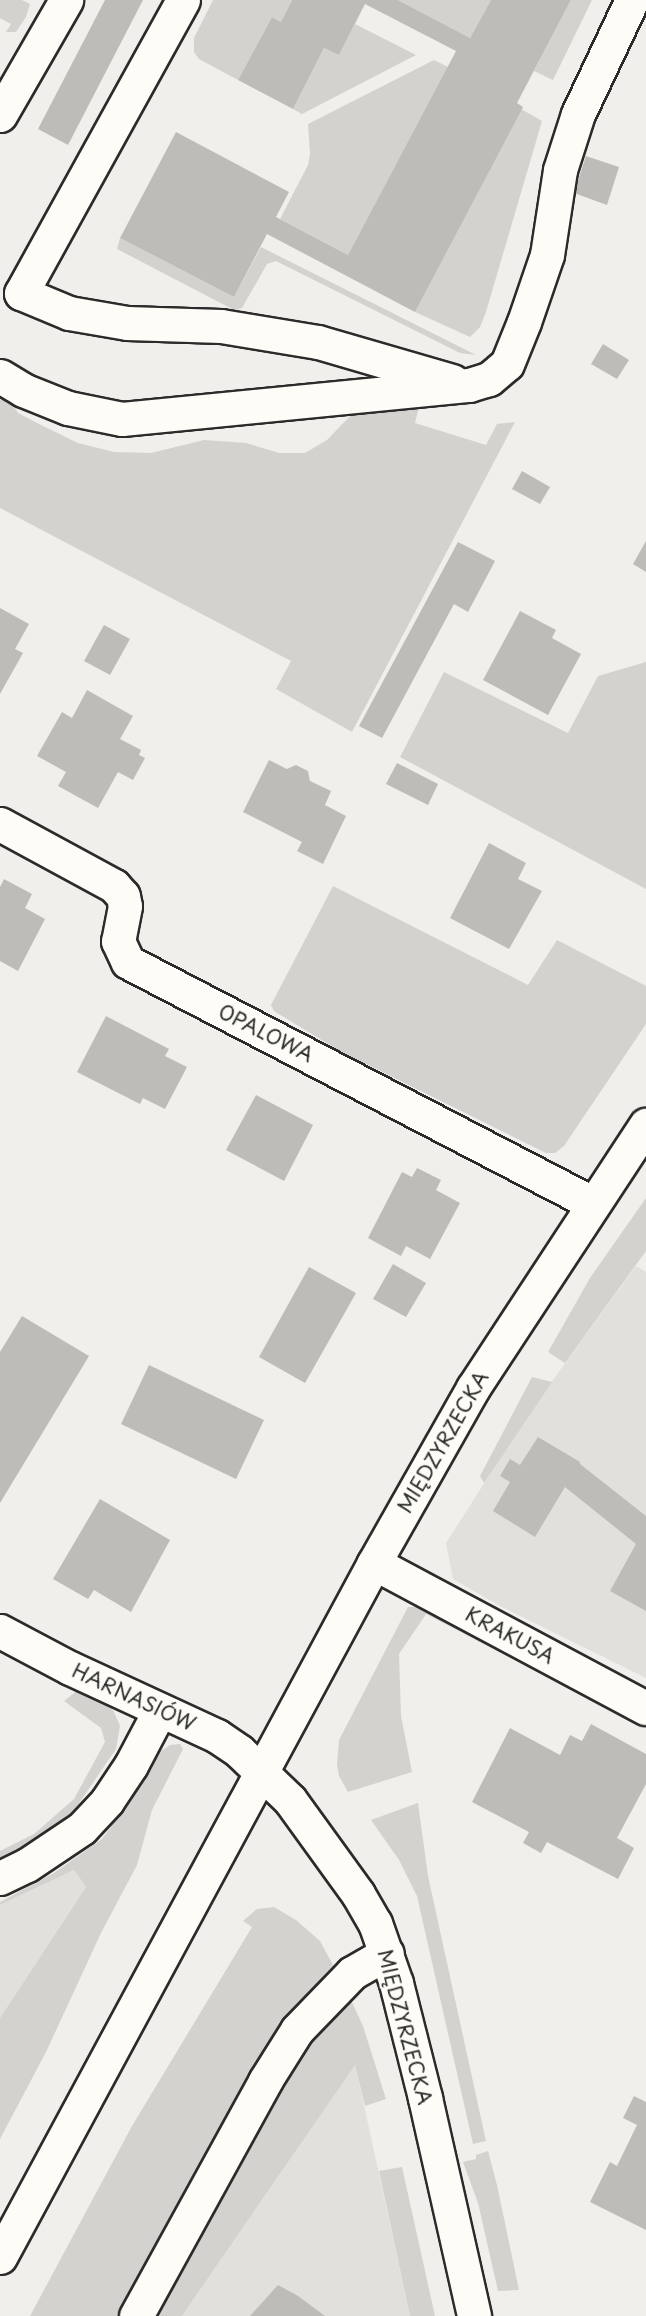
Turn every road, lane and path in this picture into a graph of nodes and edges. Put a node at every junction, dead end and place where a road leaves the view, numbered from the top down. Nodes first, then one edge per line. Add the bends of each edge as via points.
1 (66, 0) edge
2 (183, 0) edge
3 (633, 0) edge
4 (0, 116) edge
5 (10, 288) edge
6 (0, 376) edge
7 (469, 386) junction
8 (0, 824) edge
9 (646, 1125) edge
10 (592, 1203) junction
11 (374, 1563) junction
12 (0, 1631) edge
13 (646, 1708) edge
14 (160, 1710) junction
15 (262, 1772) junction
16 (0, 1878) edge
17 (387, 1953) junction
18 (0, 2257) edge
19 (136, 2316) edge
20 (474, 2316) edge

1 - 4 street
2 - 5 street
3 - 7 street via 578,114 560,170 547,255 507,364 489,379
5 - 7 street via 69,312 127,323 221,326 318,342
6 - 7 street via 68,408 122,419
8 - 10 street, OPALOWA via 114,885 125,906 118,941 128,962
9 - 10 street, MIĘDZYRZECKA
10 - 11 street, MIĘDZYRZECKA via 472,1388
11 - 13 street, KRAKUSA
11 - 15 street, MIĘDZYRZECKA
12 - 14 street, HARNASIÓW
14 - 15 street, HARNASIÓW via 217,1736
14 - 16 street via 131,1765 107,1801 82,1828
15 - 17 street, MIĘDZYRZECKA via 290,1800 358,1894
15 - 18 street, MIĘDZYRZECKA
17 - 19 street via 352,1972 291,2039
17 - 20 street, MIĘDZYRZECKA via 425,2098

